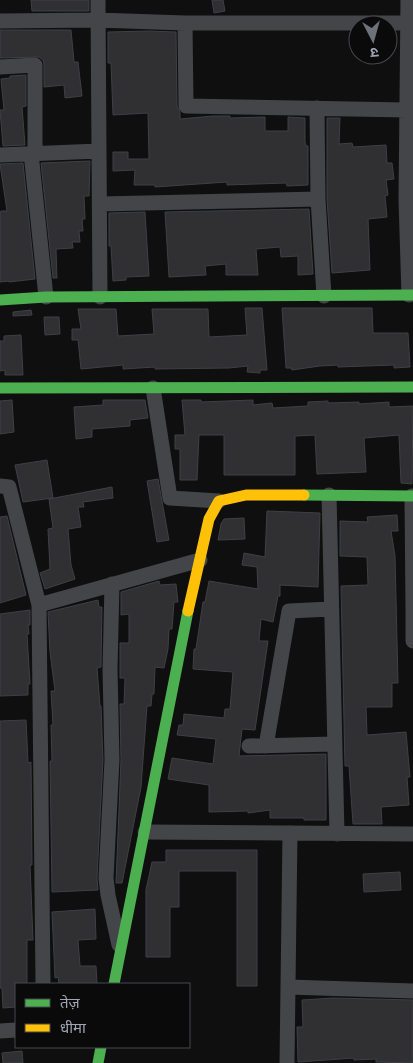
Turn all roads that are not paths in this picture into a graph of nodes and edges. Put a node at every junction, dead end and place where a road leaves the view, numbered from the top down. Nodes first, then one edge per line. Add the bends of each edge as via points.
1 (98, 0) edge
2 (408, 0) edge
3 (97, 20) junction
4 (0, 21) edge
5 (185, 23) junction
6 (408, 24) junction
7 (0, 67) edge
8 (317, 108) junction
9 (407, 110) junction
10 (99, 151) junction
11 (33, 153) junction
12 (0, 155) edge
13 (318, 200) junction
14 (410, 200) edge
15 (100, 204) junction
16 (411, 295) edge
17 (324, 296) junction
18 (46, 297) junction
19 (100, 297) junction
20 (0, 300) edge
21 (413, 387) edge
22 (0, 388) edge
23 (153, 388) junction
24 (0, 486) edge
25 (329, 495) junction
26 (412, 496) edge
27 (220, 501) junction
28 (200, 560) junction
29 (112, 584) junction
30 (39, 604) junction
31 (331, 609) junction
32 (413, 609) edge
33 (413, 641) edge
34 (334, 744) junction
35 (249, 746) dead end
36 (266, 746) junction
37 (145, 832) junction
38 (290, 833) junction
39 (336, 834) junction
40 (413, 834) edge
41 (121, 952) junction
42 (42, 983) edge
43 (114, 983) edge
44 (288, 987) junction
45 (413, 991) edge
46 (15, 1030) edge
47 (0, 1031) edge
48 (101, 1048) edge
49 (98, 1063) edge
50 (286, 1063) edge

1 - 3 street
2 - 6 street
3 - 4 street
3 - 5 street
3 - 10 street
5 - 6 street
5 - 8 street via 186,106
6 - 9 street
7 - 11 street via 35,65
8 - 9 street
8 - 13 street
9 - 14 street
10 - 11 street
10 - 15 street
11 - 12 street
11 - 18 street
13 - 15 street
13 - 17 street
14 - 16 street
15 - 19 street
16 - 17 street
17 - 19 street
18 - 19 street
18 - 20 street
21 - 23 street
22 - 23 street
23 - 27 street via 170,498
24 - 30 street via 9,487
25 - 26 street
25 - 27 street via 246,495
25 - 31 street
26 - 32 street
27 - 28 street via 210,519
28 - 29 street
28 - 37 street
29 - 30 street
29 - 41 street via 112,760 106,878
30 - 42 street
31 - 34 street
31 - 36 street via 289,611
32 - 33 street
34 - 36 street
34 - 39 street
35 - 36 street
37 - 38 street
37 - 41 street
38 - 39 street
38 - 44 street
39 - 40 street
41 - 43 street
44 - 45 street
44 - 50 street
46 - 47 street
48 - 49 street

